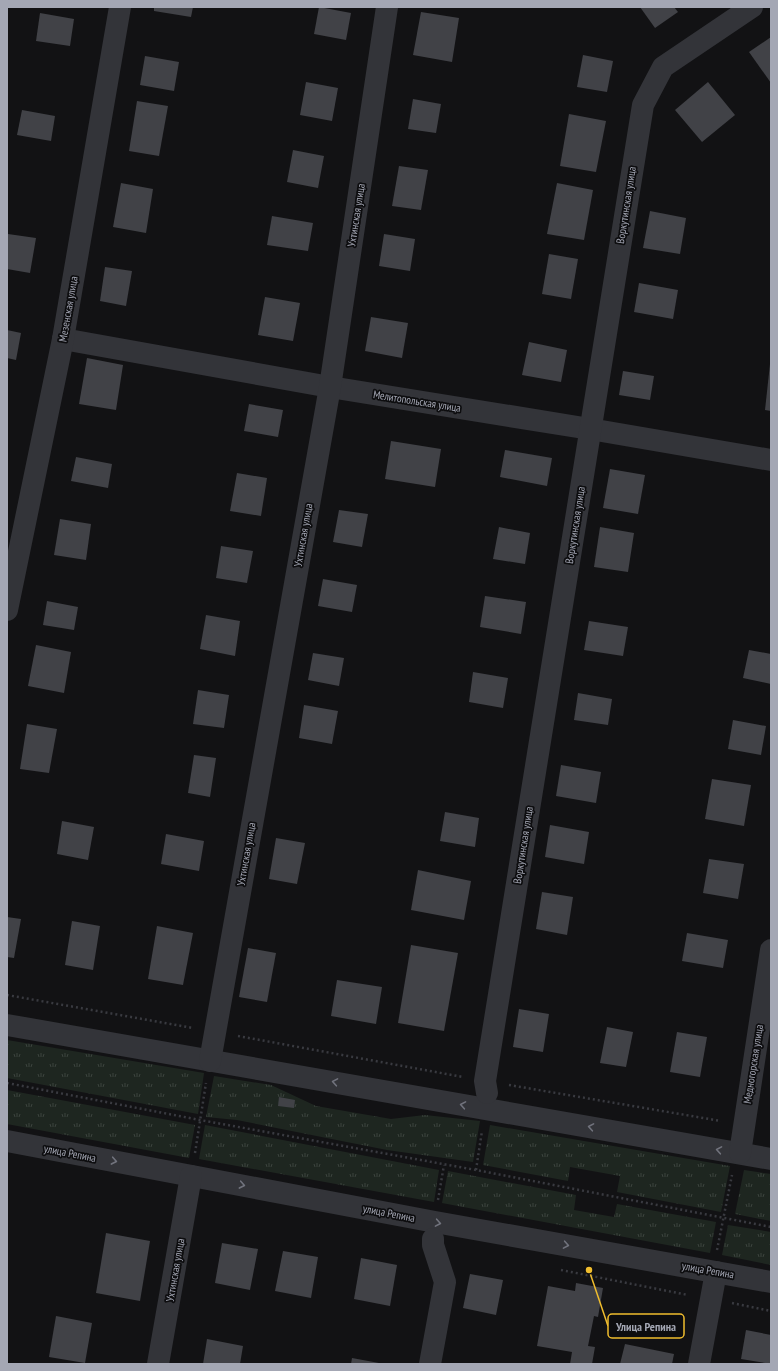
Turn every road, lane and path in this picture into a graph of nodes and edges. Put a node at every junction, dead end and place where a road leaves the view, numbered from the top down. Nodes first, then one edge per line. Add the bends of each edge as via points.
1 (120, 7) edge
2 (387, 7) edge
3 (752, 7) edge
4 (63, 339) junction
5 (330, 387) junction
6 (590, 429) junction
7 (771, 460) edge
8 (7, 610) edge
9 (771, 950) edge
10 (7, 995) edge
11 (7, 1025) edge
12 (215, 1032) junction
13 (210, 1061) junction
14 (7, 1083) edge
15 (486, 1087) junction
16 (200, 1120) junction
17 (484, 1124) dead end
18 (744, 1125) junction
19 (7, 1141) edge
20 (771, 1159) edge
21 (736, 1162) junction
22 (444, 1165) junction
23 (476, 1170) junction
24 (191, 1176) junction
25 (438, 1203) dead end
26 (723, 1218) junction
27 (771, 1227) edge
28 (433, 1239) dead end
29 (716, 1263) junction
30 (771, 1282) edge
31 (158, 1364) edge
32 (430, 1364) edge
33 (699, 1364) edge

1 - 4 street, Мезенская улица
2 - 5 street, Ухтинская улица
3 - 6 street, Воркутинская улица via 664,67 643,105
4 - 5 street, Мелитопольская улица
4 - 8 street, Мезенская улица
5 - 6 street, Мелитопольская улица
5 - 12 street, Ухтинская улица
6 - 7 street, Мелитопольская улица
6 - 15 street, Воркутинская улица
9 - 18 street, Медногорская улица
10 - 12 path
11 - 13 street
12 - 13 street, Ухтинская улица
12 - 15 path
13 - 16 path
21 -> 13 street
14 - 16 path
15 - 18 path
16 - 22 path
16 - 24 path
17 - 23 path
18 - 21 street, Медногорская улица
19 -> 24 street, улица Репина
20 - 21 street
21 - 26 path
22 - 23 path
22 - 25 path
23 - 26 path
24 -> 29 street, улица Репина via 435,1222
24 - 31 street, Ухтинская улица
26 - 27 path
26 - 29 path
28 - 32 street via 445,1282
29 - 30 street, улица Репина
29 - 33 street

